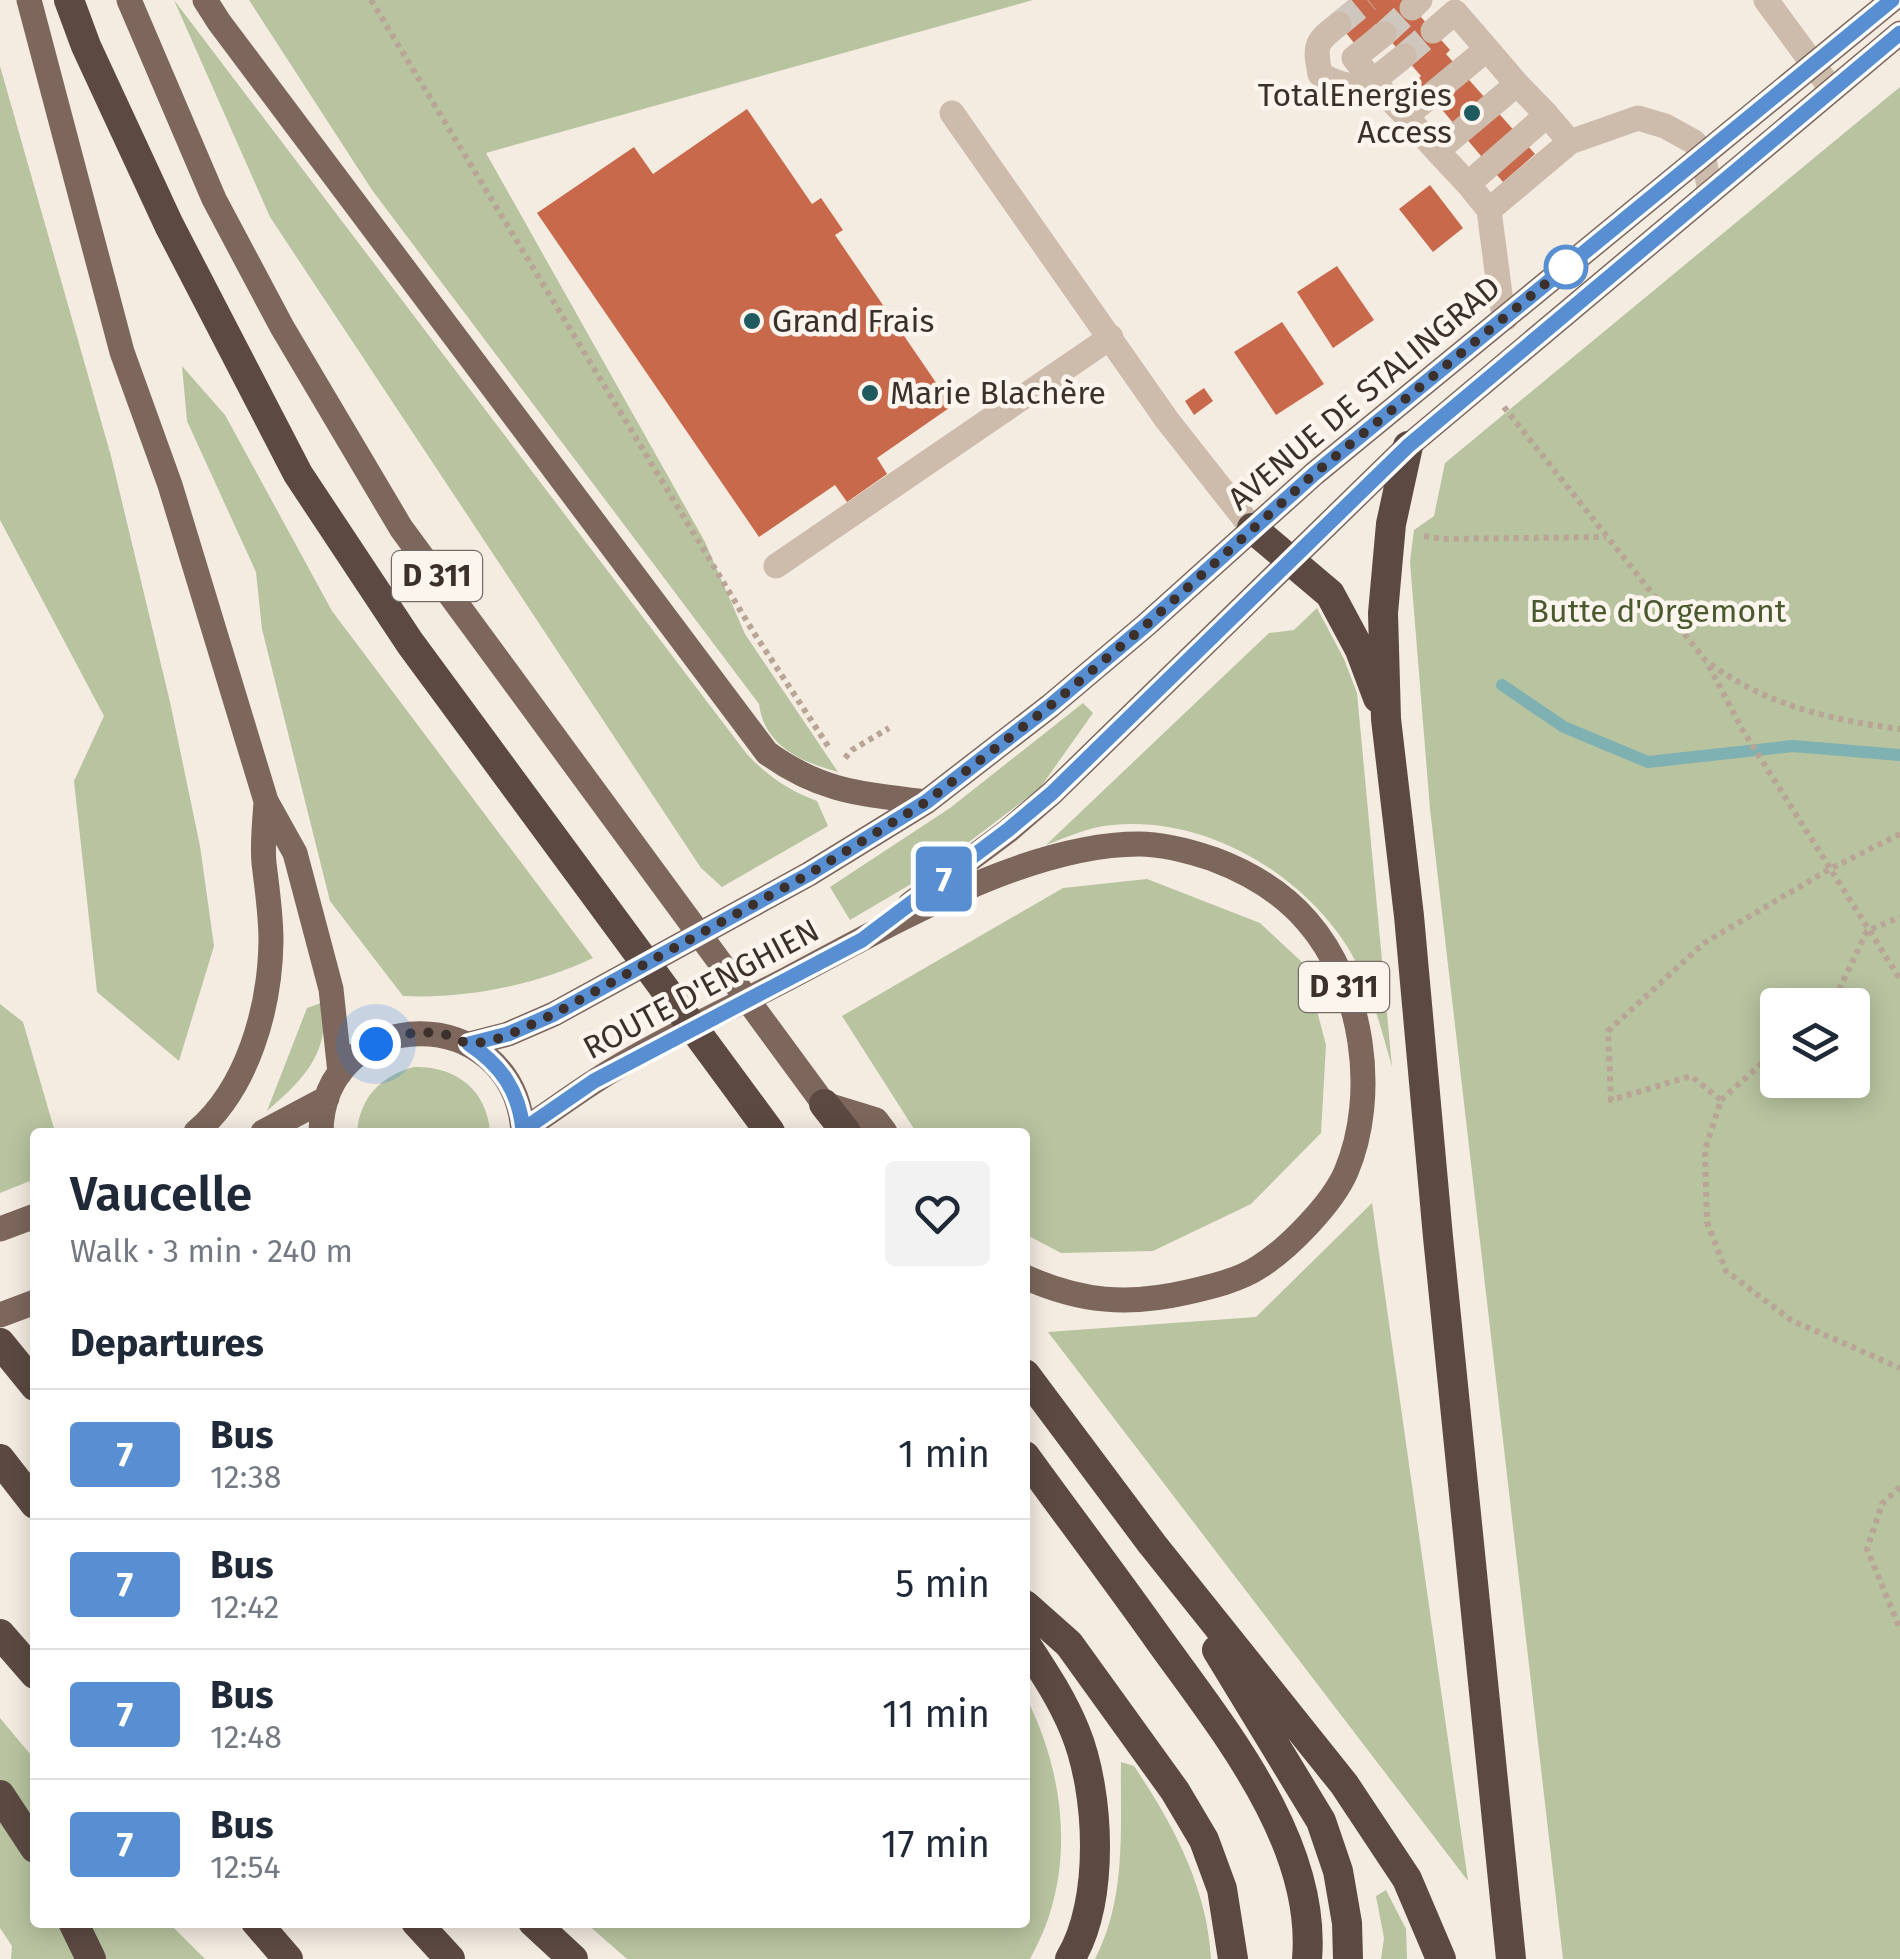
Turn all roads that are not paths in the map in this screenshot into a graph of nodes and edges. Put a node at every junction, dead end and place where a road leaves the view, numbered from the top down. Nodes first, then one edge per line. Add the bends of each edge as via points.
1 (28, 0) edge
2 (69, 0) edge
3 (130, 0) edge
4 (205, 0) edge
5 (1766, 0) edge
6 (1892, 0) edge
7 (1450, 6) edge
8 (1339, 24) tunnel mouth
9 (1433, 31) tunnel mouth
10 (1900, 33) edge
11 (1384, 34) tunnel mouth
12 (1487, 50) junction
13 (1404, 56) tunnel mouth
14 (1813, 64) junction
15 (1373, 81) junction
16 (1517, 84) junction
17 (1832, 90) junction
18 (952, 113) dead end
19 (1547, 115) junction
20 (1406, 116) junction
21 (1570, 142) junction
22 (1438, 151) junction
23 (1703, 153) junction
24 (1468, 184) junction
25 (1710, 192) junction
26 (1489, 210) junction
27 (1506, 318) junction
28 (1111, 337) junction
29 (1408, 446) junction
30 (1252, 528) junction
31 (1291, 562) junction
32 (776, 566) dead end
33 (1386, 719) junction
34 (266, 800) junction
35 (926, 802) junction
36 (809, 874) joint
37 (862, 940) junction
38 (469, 1044) junction
39 (340, 1074) junction
40 (326, 1098) junction
41 (746, 1103) junction
42 (824, 1104) junction
43 (200, 1128) edge
44 (270, 1128) edge
45 (322, 1128) edge
46 (523, 1128) edge
47 (527, 1128) edge
48 (759, 1128) edge
49 (767, 1128) edge
50 (843, 1128) edge
51 (882, 1128) edge
52 (30, 1218) edge
53 (0, 1230) edge
54 (1030, 1279) edge
55 (30, 1304) edge
56 (0, 1315) edge
57 (0, 1343) edge
58 (30, 1380) edge
59 (1030, 1381) edge
60 (0, 1459) edge
61 (1030, 1463) edge
62 (30, 1498) edge
63 (1152, 1544) junction
64 (1030, 1609) edge
65 (0, 1634) edge
66 (1030, 1651) edge
67 (30, 1668) edge
68 (0, 1795) edge
69 (30, 1840) edge
70 (76, 1928) edge
71 (261, 1928) edge
72 (422, 1928) edge
73 (539, 1928) edge
74 (91, 1959) edge
75 (288, 1959) edge
76 (450, 1959) edge
77 (573, 1959) edge
78 (1070, 1959) edge
79 (1233, 1959) edge
80 (1308, 1959) edge
81 (1348, 1959) edge
82 (1441, 1959) edge
83 (1512, 1959) edge

1 - 34 main road via 122,352
2 - 41 highway via 169,225 298,474 410,643
3 - 42 main road, D 311 via 214,199 401,528
4 - 35 main road via 767,753 826,786
5 - 14 street
6 - 14 main road, AVENUE DE STALINGRAD
7 - 9 street
7 - 12 street
8 - 15 street via 1319,40 1320,74 1338,85
10 - 17 main road, AVENUE DE STALINGRAD
11 - 15 street via 1354,58
12 - 16 street
12 - 20 street
13 - 15 street
14 - 17 street
14 - 23 main road, AVENUE DE STALINGRAD
15 - 20 street
16 - 19 street
16 - 22 street
17 - 25 main road, AVENUE DE STALINGRAD
18 - 28 street
19 - 21 street
19 - 24 street
20 - 22 street
21 - 23 street via 1638,118 1665,126
21 - 26 street
22 - 24 street
23 - 25 street
23 - 27 main road, AVENUE DE STALINGRAD
24 - 26 street
25 - 29 main road, AVENUE DE STALINGRAD
26 - 27 street
27 - 30 main road, AVENUE DE STALINGRAD
28 - 30 street
28 - 32 street
29 - 31 main road, AVENUE DE STALINGRAD
29 - 33 highway via 1390,530 1383,612
30 - 31 highway
30 - 35 main road, AVENUE DE STALINGRAD via 1050,706
31 - 33 highway via 1330,594
31 - 37 main road, AVENUE DE STALINGRAD via 1052,793
33 - 83 highway
34 - 39 main road via 295,853 318,934
34 - 43 main road via 271,944 261,1014 237,1082
35 - 36 main road, AVENUE DE STALINGRAD
36 - 38 main road, ROUTE D'ENGHIEN via 579,1000 508,1034
37 - 47 main road, ROUTE D'ENGHIEN via 594,1081
37 - 54 main road, D 311 via 1054,857 1142,844 1186,850 1274,890 1308,922 1338,968 1363,1067 1361,1117 1345,1174 1314,1218 1258,1268 1158,1299 1062,1294
38 - 39 main road via 434,1034 398,1035 356,1056
38 - 46 main road via 503,1073 518,1100
39 - 40 main road
40 - 44 main road
40 - 45 main road
41 - 48 highway
41 - 49 highway
42 - 50 highway
42 - 51 main road via 876,1120
52 - 53 main road
55 - 56 main road
57 - 58 highway
59 - 63 highway
60 - 62 highway
61 - 80 highway via 1238,1750 1298,1873 1310,1928
63 - 81 highway via 1321,1821 1338,1871
63 - 82 highway via 1344,1784 1406,1879
64 - 79 highway via 1069,1644 1176,1790 1222,1889
65 - 67 highway
66 - 78 highway via 1058,1691 1088,1772 1094,1881
68 - 69 highway
70 - 74 highway
71 - 75 highway
72 - 76 highway
73 - 77 highway

